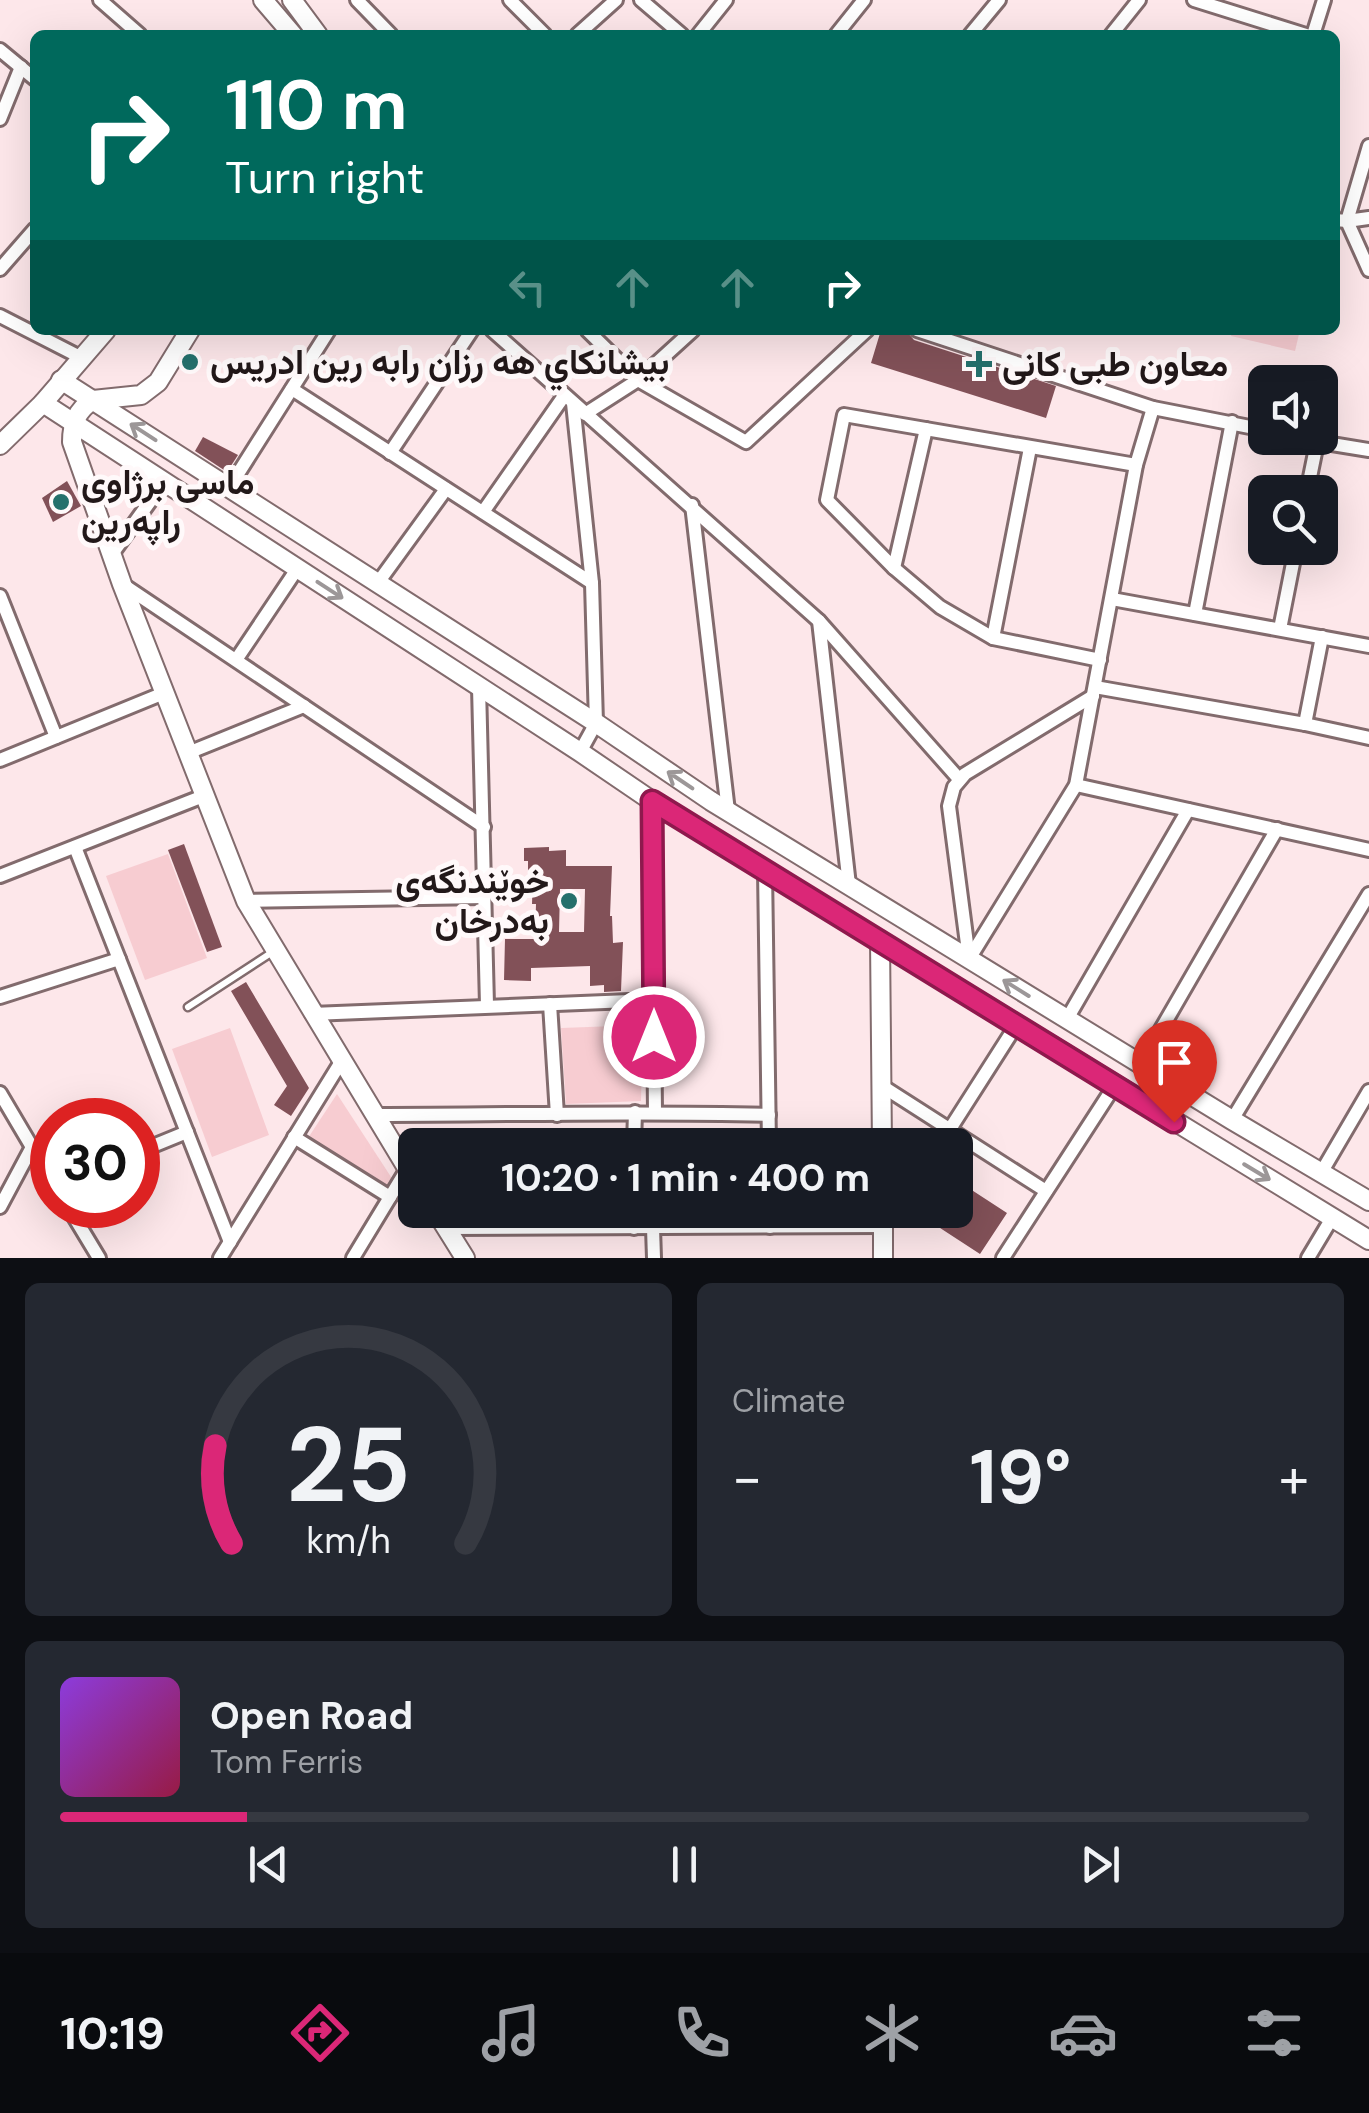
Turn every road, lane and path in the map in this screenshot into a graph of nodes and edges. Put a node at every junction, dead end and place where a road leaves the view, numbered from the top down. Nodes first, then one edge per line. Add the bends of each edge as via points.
1 (100, 0) edge
2 (263, 0) edge
3 (292, 0) edge
4 (357, 0) edge
5 (510, 0) edge
6 (616, 0) edge
7 (642, 0) edge
8 (726, 0) edge
9 (864, 0) edge
10 (999, 0) edge
11 (1139, 0) edge
12 (1194, 0) edge
13 (1324, 0) edge
14 (134, 30) edge
15 (289, 30) edge
16 (314, 30) edge
17 (385, 30) edge
18 (540, 30) edge
19 (582, 30) edge
20 (676, 30) edge
21 (702, 30) edge
22 (840, 30) edge
23 (974, 30) edge
24 (1114, 30) edge
25 (1293, 30) edge
26 (1312, 30) edge
27 (0, 50) edge
28 (21, 67) junction
29 (30, 75) edge
30 (0, 119) edge
31 (1369, 146) edge
32 (1369, 218) edge
33 (1341, 220) edge
34 (30, 235) edge
35 (0, 269) edge
36 (1369, 270) edge
37 (0, 316) edge
38 (30, 331) edge
39 (37, 335) edge
40 (102, 335) edge
41 (187, 335) edge
42 (326, 335) edge
43 (469, 335) edge
44 (498, 335) edge
45 (592, 335) edge
46 (688, 335) edge
47 (862, 335) edge
48 (932, 335) edge
49 (82, 358) junction
50 (61, 380) junction
51 (638, 380) junction
52 (292, 390) junction
53 (93, 400) junction
54 (569, 400) junction
55 (43, 404) junction
56 (1154, 408) junction
57 (585, 414) junction
58 (1232, 422) junction
59 (73, 424) junction
60 (1248, 426) edge
61 (926, 430) junction
62 (2, 440) edge
63 (1338, 446) edge
64 (1030, 448) junction
65 (1369, 450) edge
66 (390, 453) junction
67 (1136, 464) junction
68 (164, 482) junction
69 (229, 488) junction
70 (446, 488) junction
71 (692, 505) junction
72 (482, 512) junction
73 (112, 554) junction
74 (1293, 565) edge
75 (894, 568) junction
76 (297, 569) junction
77 (592, 583) junction
78 (122, 584) junction
79 (378, 584) junction
80 (0, 596) edge
81 (1112, 600) junction
82 (1195, 614) junction
83 (819, 621) junction
84 (1280, 629) junction
85 (1322, 637) junction
86 (994, 638) junction
87 (1368, 642) edge
88 (236, 660) junction
89 (1100, 660) junction
90 (479, 687) junction
91 (1094, 692) junction
92 (164, 693) junction
93 (304, 706) junction
94 (596, 723) junction
95 (1306, 724) junction
96 (56, 737) junction
97 (1369, 738) edge
98 (188, 752) junction
99 (580, 752) junction
100 (0, 760) edge
101 (959, 779) junction
102 (1076, 785) junction
103 (206, 795) junction
104 (652, 801) junction
105 (1188, 810) junction
106 (728, 811) junction
107 (484, 827) junction
108 (1277, 830) junction
109 (75, 846) junction
110 (1369, 850) edge
111 (765, 870) junction
112 (0, 876) edge
113 (849, 886) junction
114 (1369, 894) edge
115 (485, 897) junction
116 (246, 902) junction
117 (880, 940) junction
118 (275, 950) junction
119 (969, 959) junction
120 (119, 960) junction
121 (0, 997) edge
122 (654, 1000) junction
123 (550, 1004) junction
124 (486, 1005) junction
125 (188, 1008) dead end
126 (312, 1014) junction
127 (1067, 1019) junction
128 (1017, 1024) junction
129 (1090, 1033) junction
130 (1074, 1060) junction
131 (341, 1062) junction
132 (1141, 1064) junction
133 (1114, 1085) junction
134 (882, 1086) junction
135 (1369, 1091) edge
136 (0, 1093) edge
137 (635, 1112) junction
138 (654, 1112) junction
139 (376, 1115) junction
140 (557, 1115) junction
141 (769, 1115) junction
142 (1232, 1120) junction
143 (635, 1128) edge
144 (769, 1128) edge
145 (882, 1128) edge
146 (948, 1128) edge
147 (951, 1128) edge
148 (187, 1132) junction
149 (294, 1138) junction
150 (160, 1143) edge
151 (30, 1144) edge
152 (973, 1144) edge
153 (30, 1151) edge
154 (398, 1153) edge
155 (1321, 1174) junction
156 (398, 1189) edge
157 (1046, 1191) junction
158 (390, 1197) junction
159 (1369, 1201) edge
160 (0, 1207) edge
161 (1332, 1218) junction
162 (80, 1228) edge
163 (447, 1228) edge
164 (653, 1228) edge
165 (883, 1228) edge
166 (1369, 1240) edge
167 (230, 1242) junction
168 (98, 1258) edge
169 (220, 1258) edge
170 (353, 1258) edge
171 (465, 1258) edge
172 (654, 1258) edge
173 (883, 1258) edge
174 (1003, 1258) edge
175 (1308, 1258) edge

1 - 14 street
2 - 15 street
3 - 16 street
4 - 17 street
5 - 18 street
6 - 19 street
7 - 20 street
8 - 21 street
9 - 22 street
10 - 23 street
11 - 24 street
12 - 25 street
13 - 26 street
27 - 28 street
28 - 29 street
28 - 30 street
31 - 33 street
32 - 33 street
33 - 36 street
34 - 35 street
37 - 38 street
39 - 49 street
40 - 49 street
41 - 53 street via 158,382 141,394
42 - 52 street
43 - 66 street
44 - 54 street
45 - 51 street
46 - 51 street
47 - 51 street via 746,442
48 - 56 street
49 - 50 street
50 - 53 street
50 - 55 street
51 - 57 street
52 - 66 street
52 - 69 street
53 - 59 street
69 -> 53 street
54 - 57 street
54 - 72 street
54 - 77 street
55 - 59 street
55 - 62 street
56 - 58 street
56 - 67 street
57 - 71 street
58 - 60 street
58 - 82 street
59 - 68 street
59 - 73 street via 72,442
61 - 64 street
61 - 75 street
61 - 75 street via 844,415 828,500
63 - 65 street
64 - 67 street
64 - 86 street
66 - 70 street
67 - 81 street
68 - 73 street
68 - 76 street
69 - 79 street
70 - 72 street
70 - 79 street
71 - 83 street
71 - 106 street
72 - 77 street
73 - 78 street
74 - 84 street
75 - 86 street via 940,608
76 - 88 street
76 -> 90 street
77 - 94 street
78 - 88 street
78 - 92 street
79 - 94 street
80 - 96 street
81 - 82 street
81 - 89 street
82 - 84 street
83 - 101 street
83 - 113 street
84 - 85 street
85 - 87 street
85 - 95 street
86 - 89 street
88 - 93 street
89 - 91 street
90 - 99 street
90 - 107 street
91 - 95 street
91 - 101 street
91 - 102 street
92 - 96 street
92 - 98 street
93 - 98 street
93 - 107 street
94 - 99 street
106 -> 94 street
95 - 97 street
96 - 100 street
98 - 103 street
99 - 104 street
101 - 119 street via 950,806
102 - 105 street
102 - 119 street
103 - 109 street
103 - 116 street
104 - 111 street
104 - 122 street
105 - 108 street
105 - 127 street
106 - 113 street
107 - 115 street
108 - 110 street
108 - 132 street
109 - 112 street
109 - 120 street
111 - 117 street
111 - 141 street
113 - 119 street
114 - 142 street
115 - 116 street
115 - 124 street
116 - 118 street
117 - 128 street
117 - 134 street
118 - 125 lane
118 - 126 street
127 -> 119 street
120 - 121 street
120 - 148 street
122 - 123 street
122 - 138 street
123 - 124 street
123 - 140 street
124 - 126 street
126 - 131 street
127 - 129 street
128 - 130 street
128 - 147 street
129 - 130 street
129 - 132 street
130 - 133 street
131 - 139 street
131 - 149 street
132 - 142 street
133 - 157 street
133 -> 161 street
134 - 145 street
134 - 146 street
135 - 155 street
136 - 151 street
137 - 138 street
137 - 140 street
137 - 143 street
138 - 141 street
139 - 140 street
139 - 154 street
141 - 144 street
142 - 155 street
148 - 150 street
148 - 167 street
149 - 158 street
149 - 167 street
152 - 157 street
153 - 160 street
155 - 159 street
156 - 158 street
157 - 174 street
158 - 170 street
161 - 166 street
161 - 175 street
162 - 168 street
163 - 171 street
164 - 172 street
165 - 173 street
167 - 169 street

